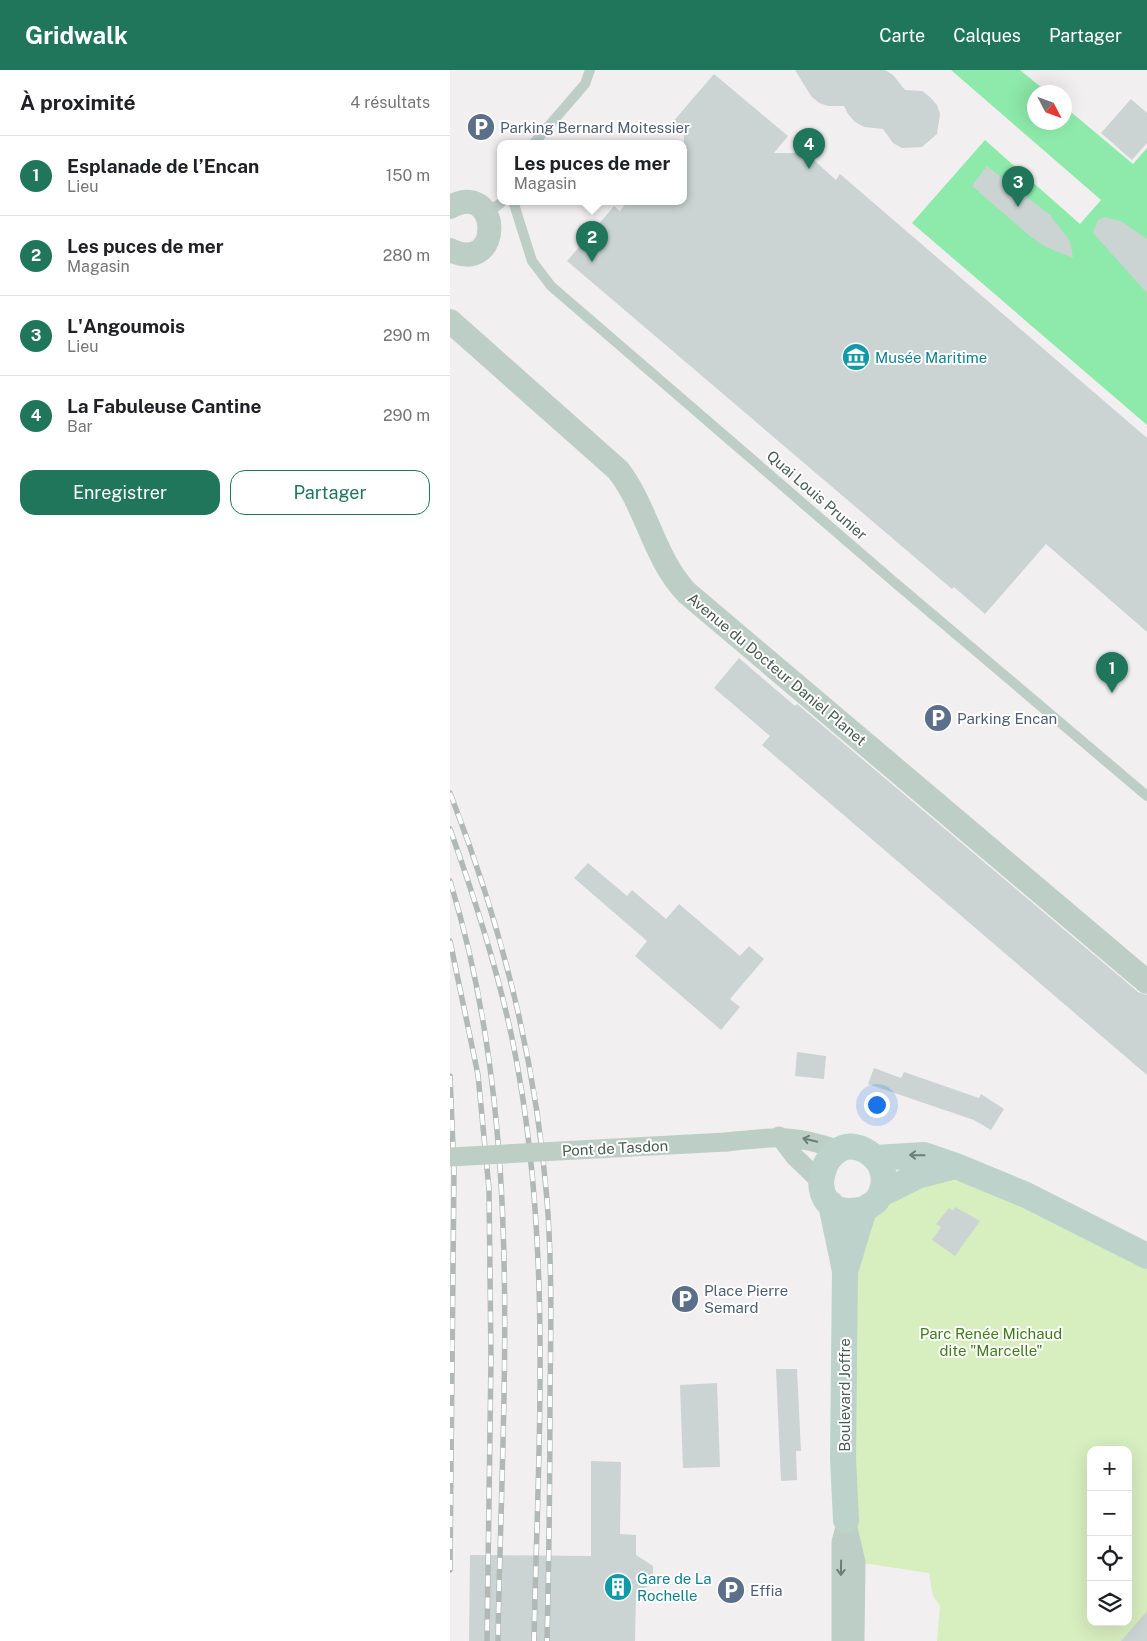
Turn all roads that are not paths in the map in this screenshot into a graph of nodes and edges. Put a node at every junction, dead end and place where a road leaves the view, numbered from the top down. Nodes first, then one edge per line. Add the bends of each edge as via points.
1 (590, 70) edge
2 (537, 140) edge
3 (515, 205) edge
4 (450, 207) edge
5 (496, 210) edge
6 (452, 255) edge
7 (450, 321) edge
8 (1147, 796) edge
9 (1147, 982) edge
10 (779, 1136) junction
11 (839, 1150) junction
12 (450, 1157) edge
13 (876, 1158) junction
14 (956, 1166) junction
15 (826, 1193) junction
16 (873, 1202) junction
17 (1147, 1256) edge
18 (845, 1271) junction
19 (846, 1520) junction
20 (841, 1641) edge
21 (855, 1641) edge

1 - 2 lane via 585,84
3 - 8 lane, Quai Louis Prunier via 532,261 551,286
4 - 5 street via 465,202
5 - 6 street via 490,233 482,247 475,252
7 - 9 street, Avenue du Docteur Daniel Planet via 618,470 668,568 687,593
11 -> 10 street via 796,1137
10 - 12 street, Pont de Tasdon, bridge via 726,1142
10 - 15 street
11 - 13 main road via 858,1148
11 - 15 main road via 825,1163
14 -> 13 main road via 924,1155
13 - 16 main road, Boulevard Joffre via 884,1175
14 - 16 main road via 917,1176
14 - 17 main road via 1026,1195
15 - 16 main road via 841,1210 853,1212
15 - 18 main road, Boulevard Joffre
16 - 18 main road, Boulevard Joffre
18 - 19 main road, Boulevard Joffre via 843,1459
19 -> 20 street, Boulevard Joffre via 841,1542
19 - 21 street, Boulevard Joffre via 856,1562

